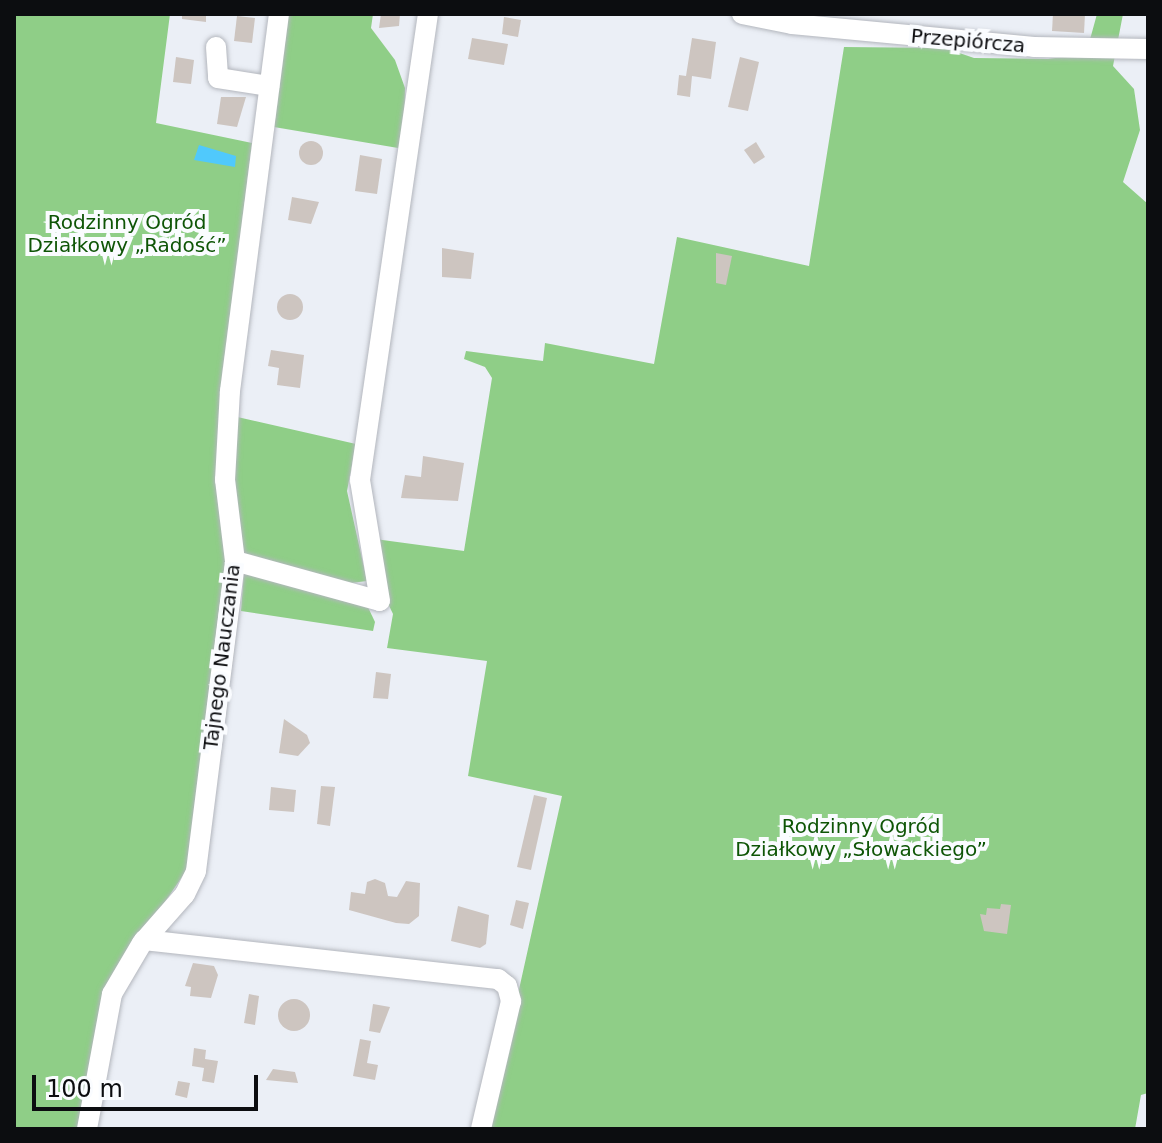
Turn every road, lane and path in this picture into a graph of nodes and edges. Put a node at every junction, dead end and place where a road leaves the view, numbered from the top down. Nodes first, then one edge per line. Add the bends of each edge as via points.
1 (279, 14) edge
2 (428, 14) edge
3 (742, 14) edge
4 (216, 47) dead end
5 (1148, 49) edge
6 (269, 86) junction
7 (235, 561) junction
8 (144, 940) junction
9 (87, 1129) edge
10 (481, 1129) edge

1 - 6 street, Tajnego Nauczania
2 - 7 street via 360,480 380,601
3 - 5 street, Przepiórcza via 792,24 1034,47
4 - 6 street via 218,78
6 - 7 street, Tajnego Nauczania via 230,391 225,480
7 - 8 street, Tajnego Nauczania via 196,871 185,894
8 - 9 street, Tajnego Nauczania via 108,1006
8 - 10 street via 498,979 507,986 511,1001

